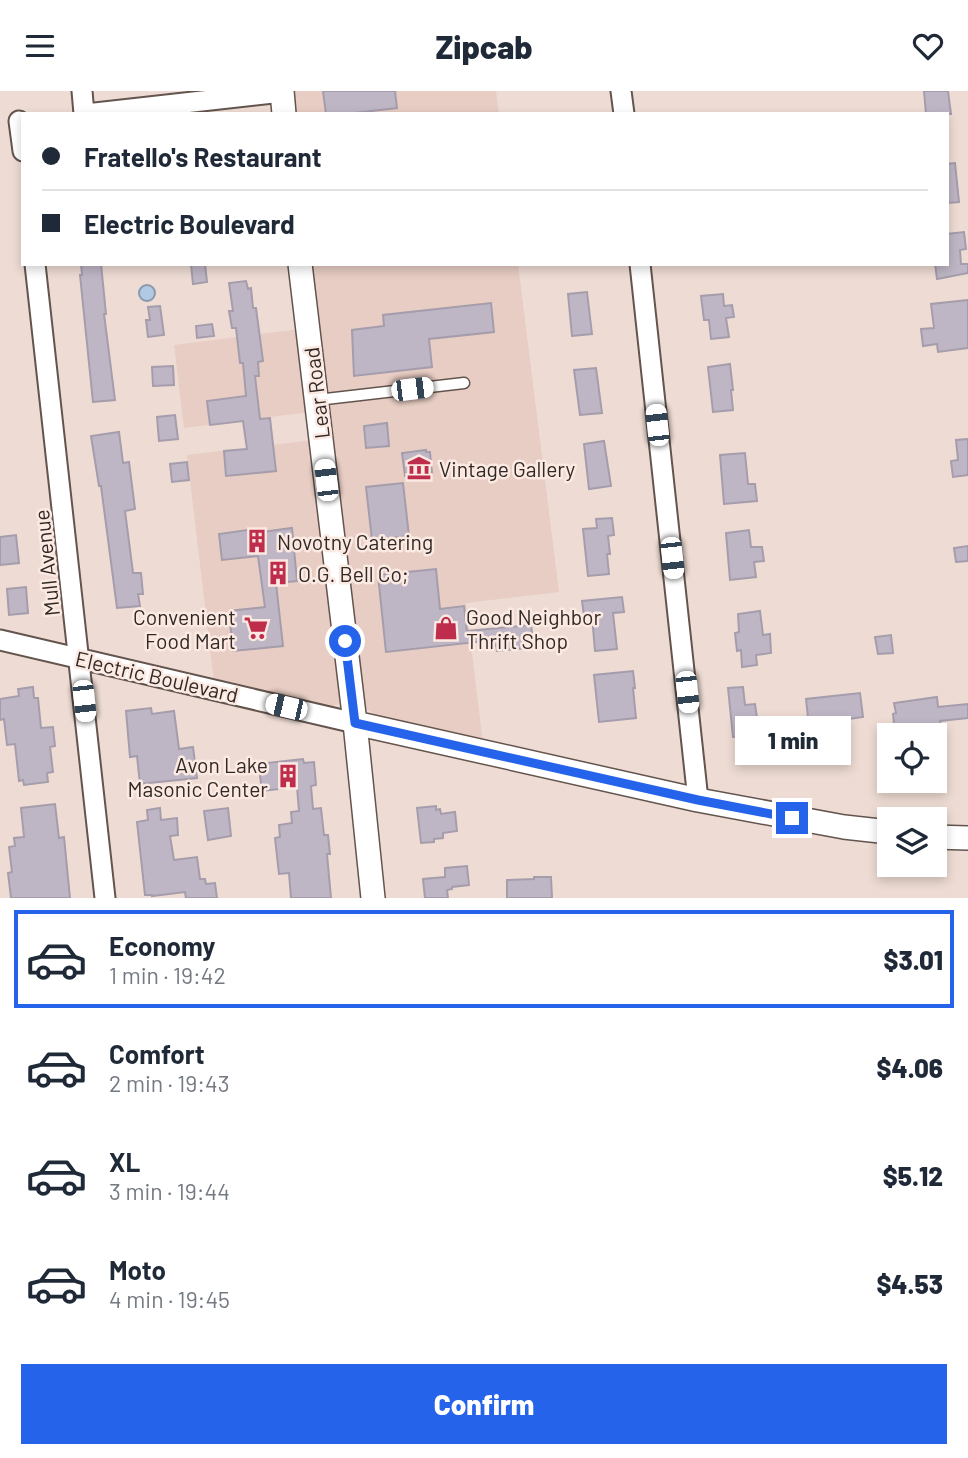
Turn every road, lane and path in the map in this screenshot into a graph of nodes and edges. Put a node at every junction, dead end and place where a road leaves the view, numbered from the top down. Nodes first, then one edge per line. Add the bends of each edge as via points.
1 (82, 91) edge
2 (621, 91) edge
3 (282, 99) edge
4 (85, 112) edge
5 (111, 112) edge
6 (624, 112) edge
7 (14, 122) edge
8 (21, 145) edge
9 (35, 266) edge
10 (300, 266) edge
11 (640, 266) edge
12 (464, 383) dead end
13 (317, 400) junction
14 (0, 640) edge
15 (79, 658) junction
16 (355, 723) junction
17 (698, 800) junction
18 (877, 831) edge
19 (947, 837) edge
20 (968, 838) edge
21 (105, 898) edge
22 (373, 898) edge

1 - 4 street
2 - 6 street
3 - 5 street
7 - 8 street
9 - 15 street, Mull Avenue
10 - 13 street, Lear Road
11 - 17 street
12 - 13 lane
13 - 16 street, Lear Road
14 - 15 street, Electric Boulevard
15 - 16 street, Electric Boulevard
15 - 21 street, Mull Avenue
16 - 17 street, Electric Boulevard
16 - 22 street, Lear Road
17 - 18 street, Electric Boulevard
19 - 20 street

